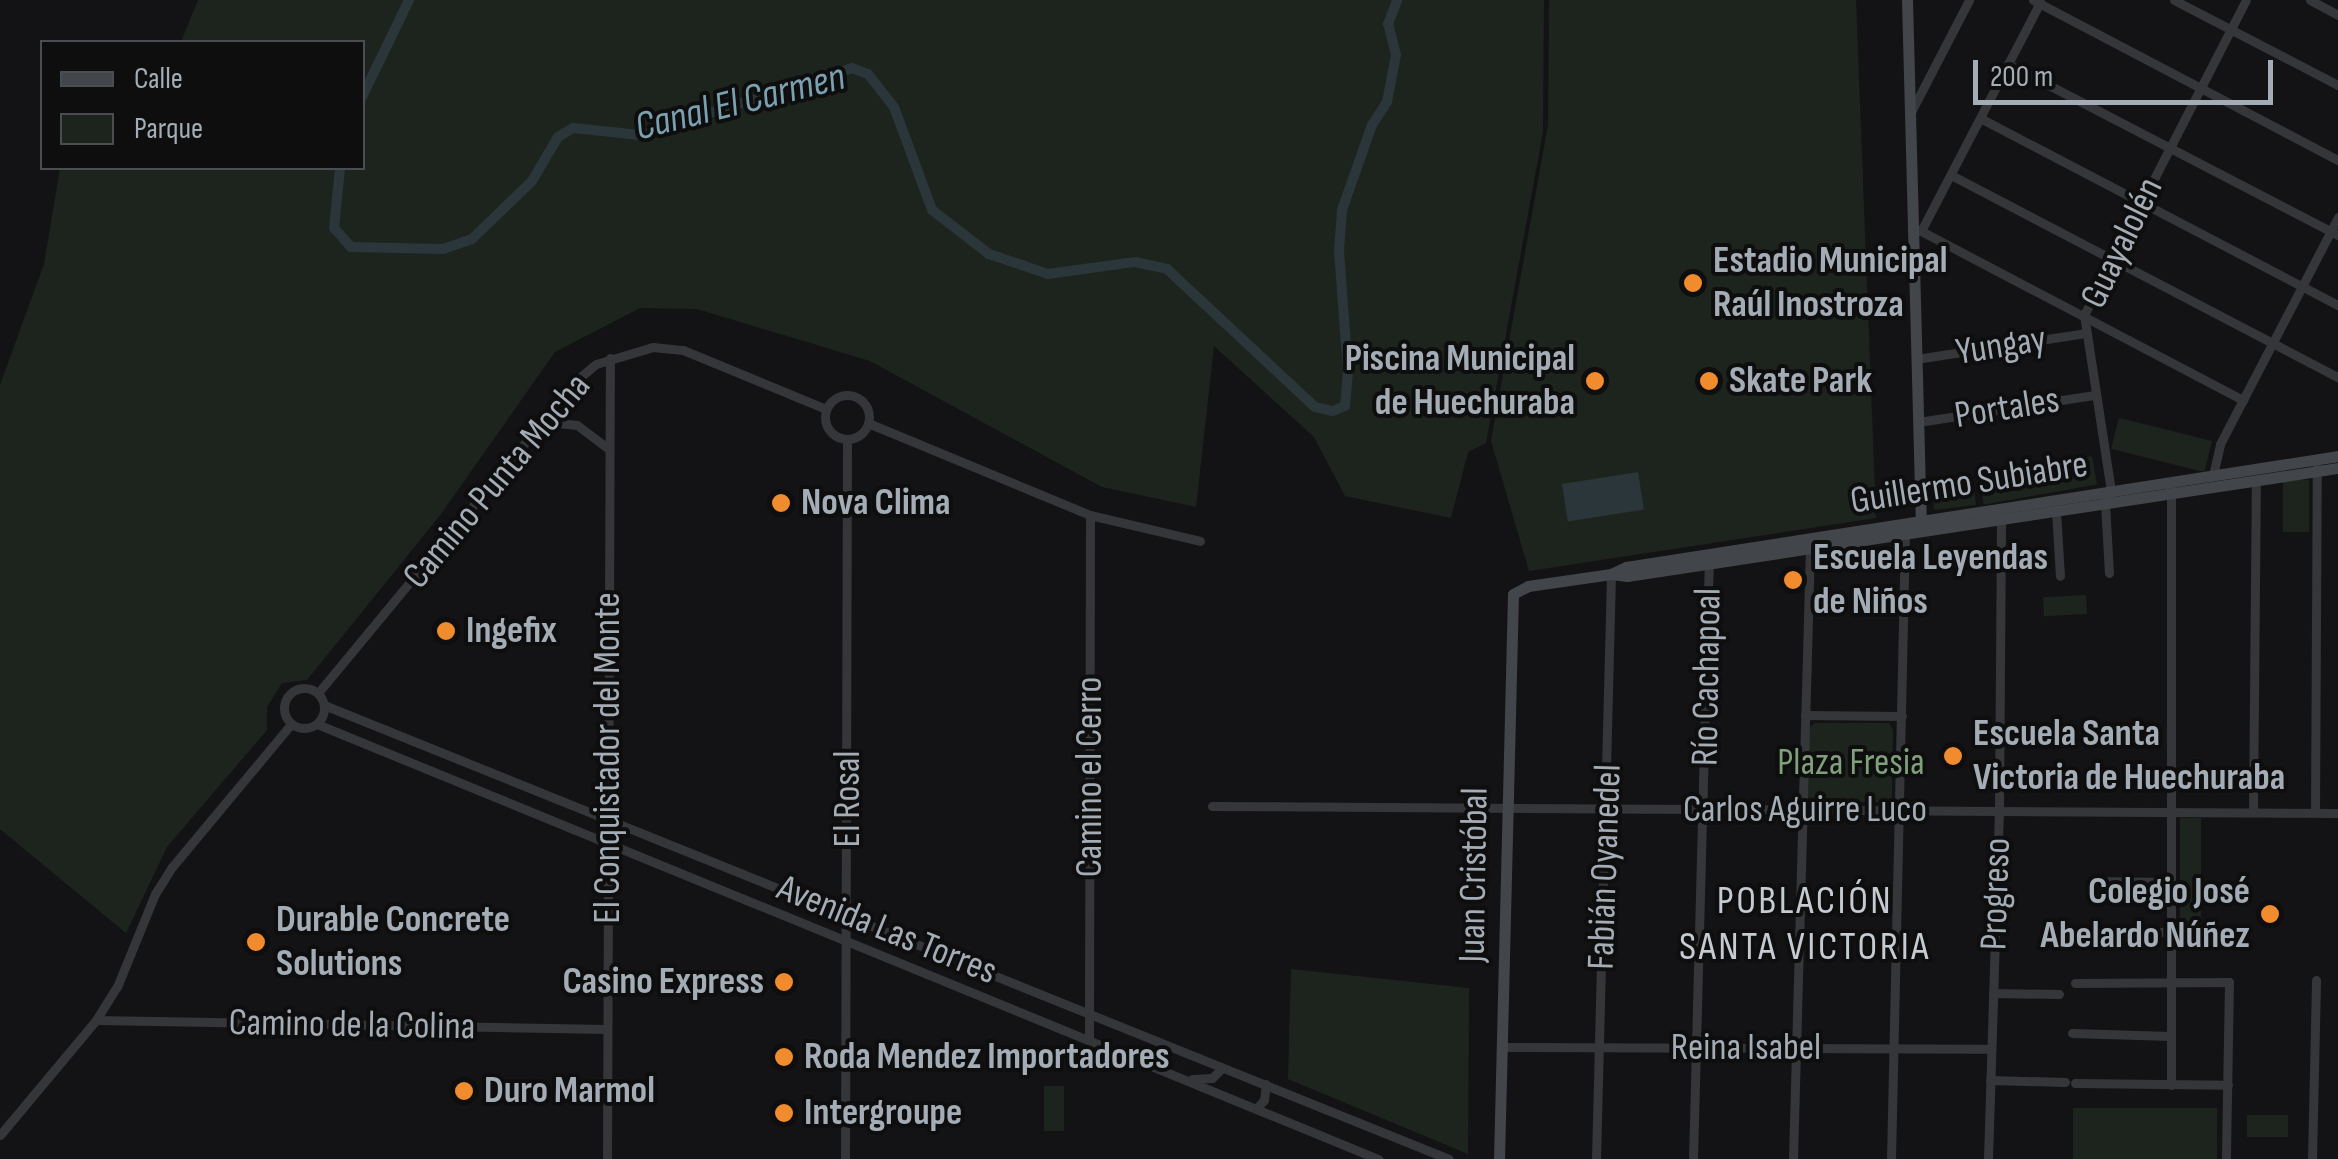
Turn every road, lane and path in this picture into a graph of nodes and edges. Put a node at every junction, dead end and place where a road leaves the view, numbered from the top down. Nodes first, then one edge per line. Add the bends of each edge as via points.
1 (1906, 0) edge
2 (1970, 0) edge
3 (2174, 0) edge
4 (2246, 0) edge
5 (2310, 0) edge
6 (2038, 1) edge
7 (2338, 15) edge
8 (2230, 30) junction
9 (2008, 64) junction
10 (2338, 86) edge
11 (2200, 88) junction
12 (1910, 114) junction
13 (1980, 118) junction
14 (2169, 148) junction
15 (2338, 160) edge
16 (1950, 175) junction
17 (2141, 202) junction
18 (2338, 217) edge
19 (1917, 231) junction
20 (2334, 233) edge
21 (2112, 259) junction
22 (2302, 286) junction
23 (2338, 305) edge
24 (2084, 314) junction
25 (2086, 333) junction
26 (2273, 342) junction
27 (610, 358) junction
28 (1916, 359) junction
29 (2338, 376) edge
30 (2095, 395) junction
31 (2243, 400) junction
32 (826, 409) junction
33 (1918, 422) junction
34 (868, 423) junction
35 (537, 430) junction
36 (848, 439) junction
37 (609, 449) junction
38 (2338, 456) edge
39 (2317, 465) junction
40 (2338, 468) edge
41 (2214, 475) junction
42 (2256, 481) junction
43 (2171, 488) junction
44 (2108, 497) junction
45 (2056, 511) junction
46 (2001, 514) junction
47 (1090, 515) junction
48 (1922, 526) junction
49 (1905, 529) junction
50 (1200, 541) dead end
51 (1810, 544) junction
52 (1709, 559) junction
53 (2108, 573) dead end
54 (1611, 574) junction
55 (2060, 576) dead end
56 (1513, 594) joint
57 (318, 694) junction
58 (324, 705) junction
59 (1806, 715) junction
60 (1902, 716) junction
61 (291, 724) junction
62 (317, 724) junction
63 (1212, 806) dead end
64 (1506, 809) junction
65 (1607, 809) junction
66 (1705, 810) junction
67 (1803, 810) junction
68 (1900, 811) junction
69 (1999, 811) junction
70 (2171, 812) junction
71 (2253, 812) junction
72 (2315, 812) junction
73 (2338, 812) edge
74 (608, 817) junction
75 (608, 844) junction
76 (2094, 882) dead end
77 (2171, 882) junction
78 (846, 914) junction
79 (2076, 932) dead end
80 (2171, 932) junction
81 (846, 940) junction
82 (2316, 980) dead end
83 (2074, 983) dead end
84 (2171, 984) junction
85 (1993, 993) junction
86 (2060, 994) dead end
87 (1089, 1012) junction
88 (96, 1020) junction
89 (608, 1029) junction
90 (2072, 1034) dead end
91 (2171, 1036) junction
92 (1089, 1040) junction
93 (1501, 1047) junction
94 (1697, 1047) junction
95 (1599, 1048) junction
96 (1797, 1048) junction
97 (1895, 1048) junction
98 (1991, 1049) junction
99 (1222, 1068) junction
100 (1184, 1079) junction
101 (1990, 1080) junction
102 (1266, 1084) junction
103 (2171, 1085) junction
104 (2228, 1086) junction
105 (1257, 1108) junction
106 (0, 1135) edge
107 (607, 1159) edge
108 (844, 1159) edge
109 (1378, 1159) edge
110 (1450, 1159) edge
111 (1498, 1159) edge
112 (1596, 1159) edge
113 (1693, 1159) edge
114 (1794, 1159) edge
115 (1890, 1159) edge
116 (1988, 1159) edge
117 (2226, 1159) edge
118 (2312, 1159) edge

1 - 12 street
2 - 12 street
3 - 8 street
4 - 8 street, Guayalolén
5 - 7 street
6 - 9 street
6 - 11 street
8 - 10 street
8 - 11 street, Guayalolén
9 - 13 street
9 - 14 street
11 - 14 street, Guayalolén
11 - 15 street
12 - 19 street
13 - 16 street
13 - 17 street
14 - 17 street, Guayalolén
14 - 20 street
16 - 19 street
16 - 21 street
17 - 21 street, Guayalolén
17 - 22 street
18 - 20 street
19 - 24 street
19 - 28 street
20 - 22 street
21 - 24 street, Guayalolén
21 - 26 street
22 - 23 street
22 - 26 street
24 - 25 street, Guayalolén
24 - 31 street
25 - 28 street, Yungay
25 - 30 street, Guayalolén
26 - 29 street
26 - 31 street
27 - 32 street, Camino Punta Mocha via 653,347 683,350
27 - 35 street, Camino Punta Mocha via 586,370
27 - 37 street, El Conquistador del Monte
28 - 33 street
30 - 33 street, Portales
30 - 44 street, Guayalolén
31 - 41 street via 2218,450
32 - 34 street via 842,395 857,397
32 - 36 street via 828,430
33 - 48 street
34 - 36 street
34 - 47 street
35 - 37 street via 576,425
35 - 57 street, Camino Punta Mocha
36 - 78 street, El Rosal
37 - 74 street, El Conquistador del Monte
38 - 39 street, Guillermo Subiabre
39 - 40 street, Guillermo Subiabre
39 - 41 street, Guillermo Subiabre
39 - 42 street, Guillermo Subiabre
39 - 72 street
41 - 43 street, Guillermo Subiabre
42 - 43 street, Guillermo Subiabre
42 - 71 street
43 - 44 street, Guillermo Subiabre
43 - 70 street
44 - 45 street, Guillermo Subiabre
44 - 46 street, Guillermo Subiabre
44 - 53 street, Guayalolén
45 - 46 street, Guillermo Subiabre
45 - 55 street
46 - 48 street, Guillermo Subiabre
46 - 69 street, Progreso
47 - 50 street
47 - 87 street, Camino el Cerro
48 - 49 street, Guillermo Subiabre
49 - 51 street, Guillermo Subiabre
49 - 60 street
51 - 52 street, Guillermo Subiabre
51 - 59 street
52 - 54 street, Guillermo Subiabre
52 - 66 street, Río Cachapoal
54 - 56 street, Guillermo Subiabre
54 - 65 street, Fabián Oyanedel
56 - 64 street, Juan Cristóbal
57 - 58 street
57 - 61 street via 301,688 287,698
58 - 62 street
58 - 74 street, Avenida Las Torres
59 - 60 street
59 - 67 street
60 - 68 street
61 - 62 street
61 - 88 street via 172,866
62 - 75 street, Avenida Las Torres
63 - 64 street, Carlos Aguirre Luco
64 - 65 street, Carlos Aguirre Luco
64 - 93 street, Juan Cristóbal
65 - 66 street, Carlos Aguirre Luco
65 - 95 street, Fabián Oyanedel
66 - 67 street, Carlos Aguirre Luco
66 - 94 street, Río Cachapoal
67 - 68 street, Carlos Aguirre Luco
67 - 96 street
68 - 69 street, Carlos Aguirre Luco
68 - 97 street
69 - 70 street, Carlos Aguirre Luco
69 - 85 street, Progreso
70 - 71 street, Carlos Aguirre Luco
70 - 77 street
71 - 72 street, Carlos Aguirre Luco
72 - 73 street, Carlos Aguirre Luco
74 - 75 street, El Conquistador del Monte
74 - 78 street, Avenida Las Torres
75 - 81 street, Avenida Las Torres
75 - 89 street, El Conquistador del Monte
76 - 77 street
77 - 80 street
78 - 81 street, El Rosal
78 - 87 street, Avenida Las Torres
79 - 80 street
80 - 84 street
81 - 92 street, Avenida Las Torres
81 - 108 street, El Rosal
82 - 118 street
83 - 84 street
84 - 91 street
84 - 104 street via 2229,982
85 - 86 street
85 - 98 street, Progreso
87 - 92 street, Camino el Cerro
87 - 99 street, Avenida Las Torres
88 - 89 street, Camino de la Colina
88 - 106 street
89 - 107 street, El Conquistador del Monte
90 - 91 street
91 - 103 street
92 - 100 street, Avenida Las Torres
93 - 95 street, Reina Isabel
93 - 111 street, Juan Cristóbal
94 - 95 street, Reina Isabel
94 - 96 street, Reina Isabel
94 - 113 street, Río Cachapoal
95 - 112 street, Fabián Oyanedel
96 - 97 street, Reina Isabel
96 - 114 street
97 - 98 street, Reina Isabel
97 - 115 street
98 - 101 street, Progreso
99 - 100 street via 1212,1078
99 - 102 street, Avenida Las Torres
100 - 105 street, Avenida Las Torres
101 - 103 street
101 - 116 street, Progreso
102 - 105 street
102 - 110 street, Avenida Las Torres
103 - 104 street
104 - 117 street
105 - 109 street, Avenida Las Torres

